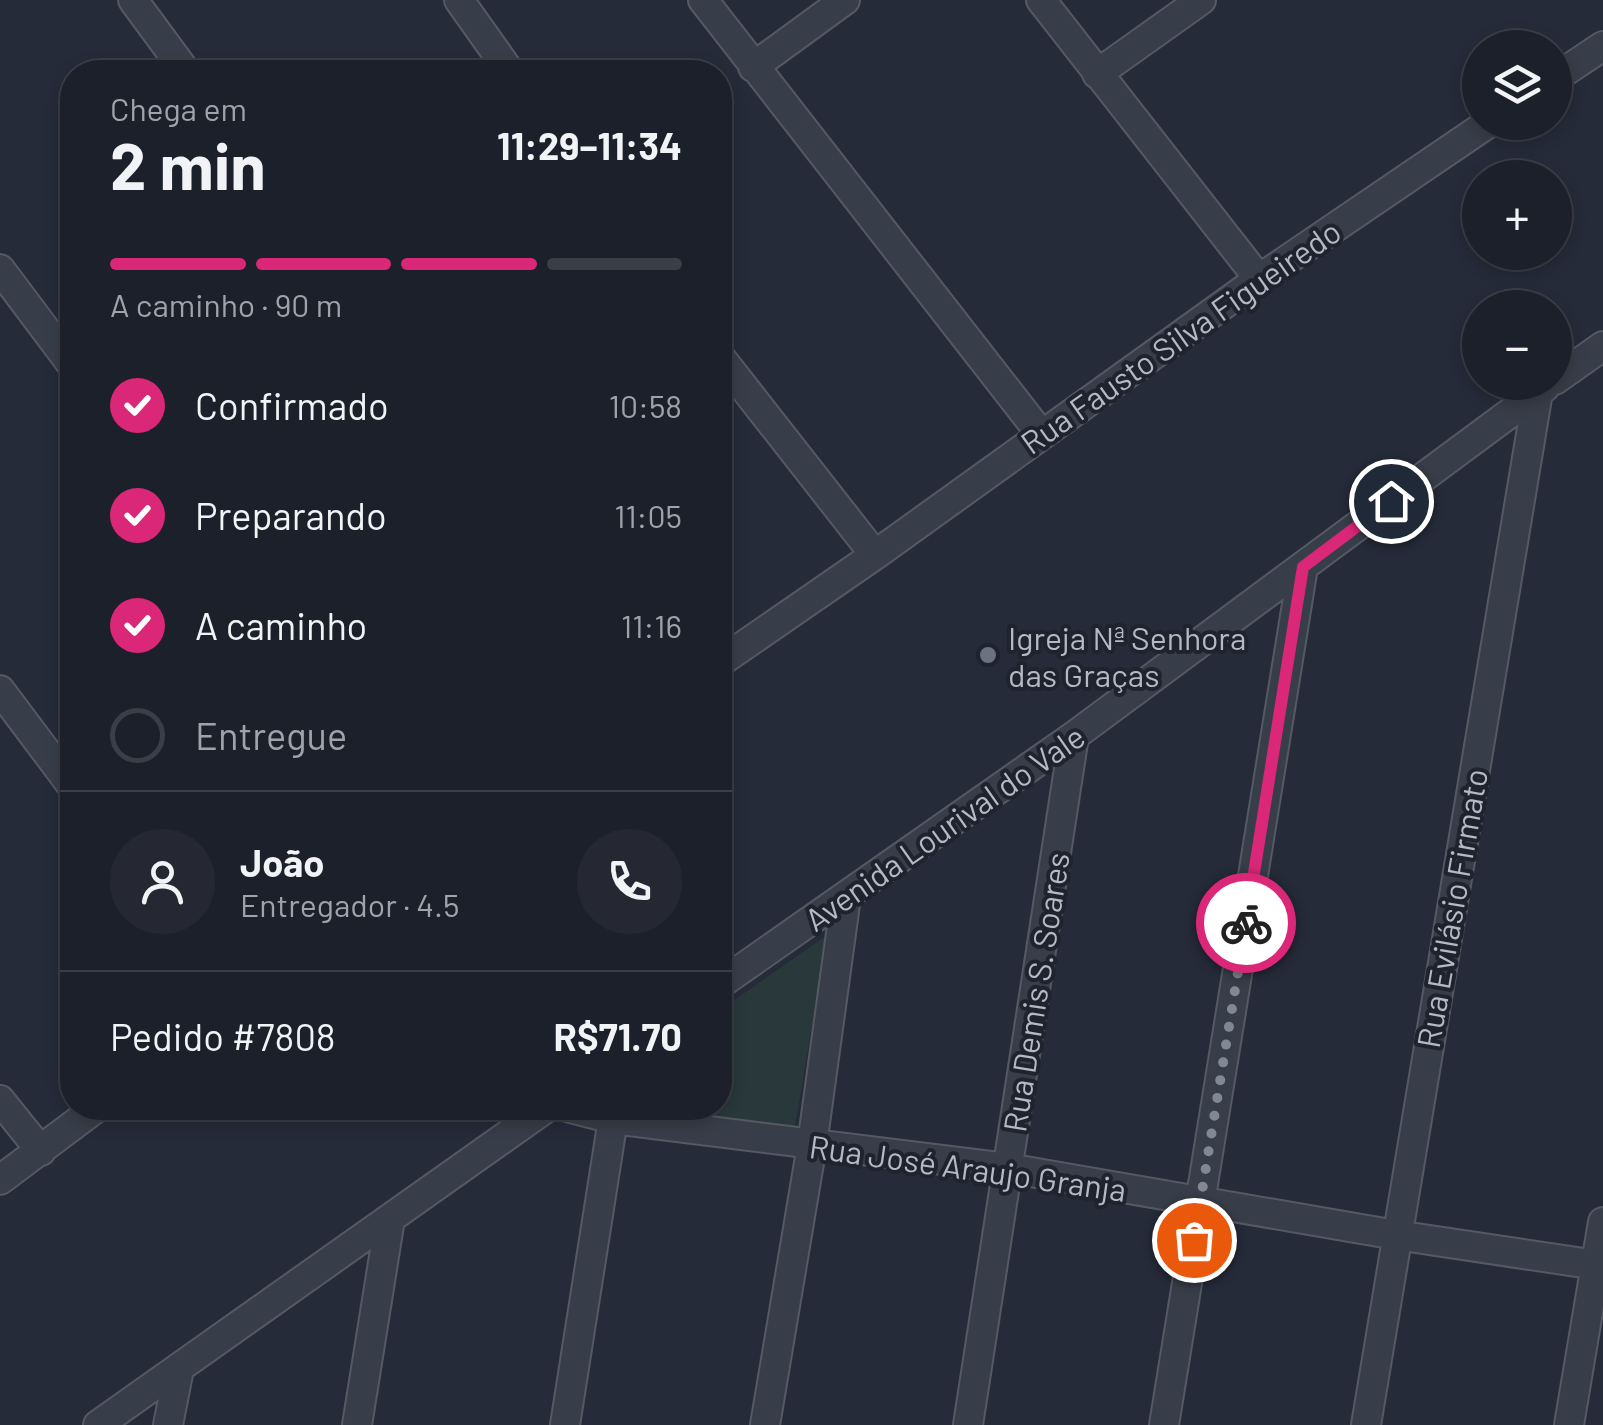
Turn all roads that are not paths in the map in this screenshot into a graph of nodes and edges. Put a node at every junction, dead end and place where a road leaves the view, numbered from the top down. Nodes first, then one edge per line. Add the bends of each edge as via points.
1 (132, 0) edge
2 (458, 0) edge
3 (703, 0) edge
4 (846, 0) edge
5 (1041, 0) edge
6 (1201, 0) edge
7 (1603, 46) edge
8 (177, 60) edge
9 (501, 60) edge
10 (753, 67) junction
11 (1572, 67) edge
12 (1097, 74) junction
13 (1464, 140) edge
14 (0, 269) edge
15 (1259, 279) junction
16 (1603, 346) edge
17 (60, 349) edge
18 (1572, 368) edge
19 (732, 372) edge
20 (1528, 400) edge
21 (1545, 400) edge
22 (1040, 434) junction
23 (874, 555) junction
24 (1303, 567) junction
25 (732, 654) edge
26 (0, 690) edge
27 (1074, 736) junction
28 (60, 770) edge
29 (846, 897) junction
30 (732, 976) edge
31 (0, 1100) edge
32 (81, 1120) edge
33 (529, 1120) edge
34 (613, 1120) edge
35 (621, 1120) edge
36 (812, 1144) junction
37 (41, 1151) junction
38 (1008, 1168) junction
39 (0, 1180) edge
40 (1200, 1202) junction
41 (390, 1219) junction
42 (1603, 1222) edge
43 (1396, 1235) junction
44 (1600, 1265) edge
45 (179, 1369) junction
46 (98, 1425) edge
47 (168, 1425) edge
48 (357, 1425) edge
49 (565, 1425) edge
50 (765, 1425) edge
51 (968, 1425) edge
52 (1164, 1425) edge
53 (1366, 1425) edge
54 (1569, 1425) edge

1 - 8 street
2 - 9 street
3 - 10 street
4 - 10 street
5 - 12 street
6 - 12 street
7 - 11 street
10 - 22 street
12 - 15 street
13 - 15 street, Rua Fausto Silva Figueiredo
14 - 17 street
15 - 22 street, Rua Fausto Silva Figueiredo
16 - 18 street, Avenida Lourival do Vale
19 - 23 street
20 - 24 street, Avenida Lourival do Vale
21 - 43 street, Rua Evilásio Firmato
22 - 23 street, Rua Fausto Silva Figueiredo
23 - 25 street, Rua Fausto Silva Figueiredo
24 - 27 street, Avenida Lourival do Vale
24 - 40 street
26 - 28 street
27 - 29 street, Avenida Lourival do Vale
27 - 38 street, Rua Demis S. Soares
29 - 30 street, Avenida Lourival do Vale
29 - 36 street
31 - 37 street
32 - 37 street
33 - 41 street
34 - 49 street
35 - 36 street, Rua José Araujo Granja
36 - 38 street, Rua José Araujo Granja
36 - 50 street
37 - 39 street
38 - 40 street, Rua José Araujo Granja
38 - 51 street, Rua Demis S. Soares
40 - 43 street, Rua José Araujo Granja
40 - 52 street
41 - 45 street
41 - 48 street
42 - 44 street
43 - 44 street, Rua José Araujo Granja
43 - 53 street, Rua Evilásio Firmato
44 - 54 street
45 - 46 street
45 - 47 street

